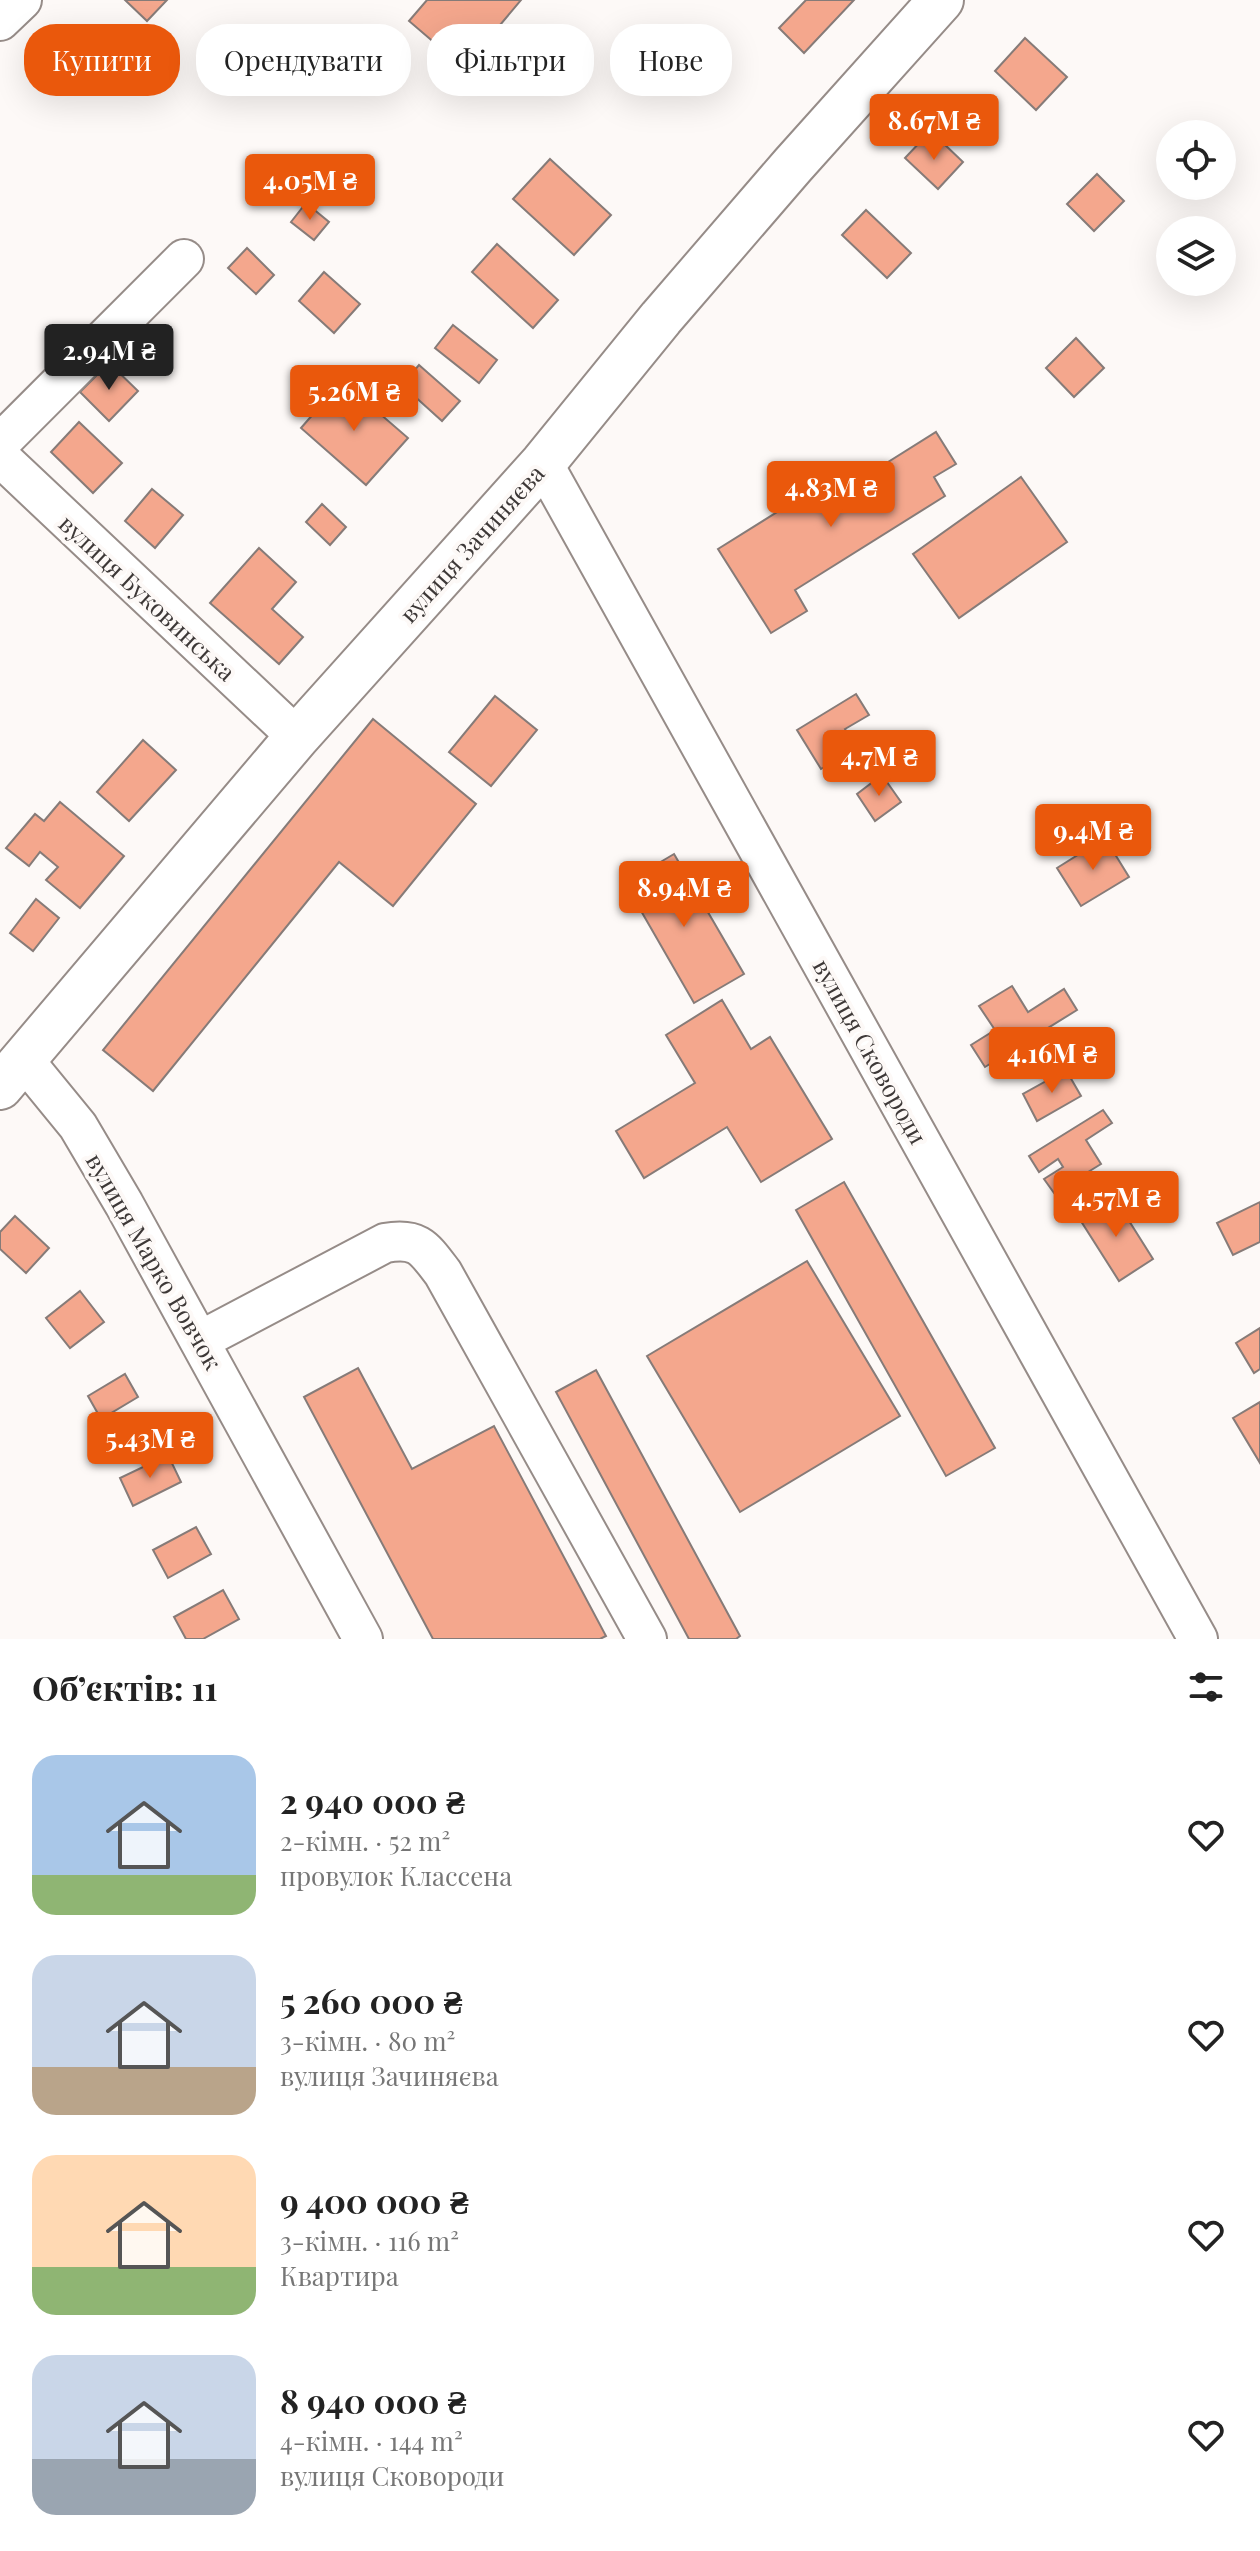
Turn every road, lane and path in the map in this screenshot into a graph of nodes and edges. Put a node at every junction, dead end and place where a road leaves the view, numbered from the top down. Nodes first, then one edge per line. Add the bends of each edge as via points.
1 (22, 0) edge
2 (941, 0) edge
3 (0, 21) edge
4 (184, 259) dead end
5 (0, 443) edge
6 (0, 457) edge
7 (543, 463) junction
8 (297, 737) junction
9 (12, 1074) edge
10 (201, 1340) junction
11 (363, 1639) edge
12 (647, 1639) edge
13 (1198, 1639) edge

1 - 3 street
2 - 7 main road, вулиця Зачиняєва via 661,318
4 - 5 street
6 - 8 street, вулиця Буковинська
7 - 8 main road, вулиця Зачиняєва
7 - 13 street, вулиця Сковороди
8 - 9 main road, вулиця Зачиняєва
9 - 10 street, вулиця Марко Вовчок via 78,1126
10 - 11 street, вулиця Марко Вовчок
10 - 12 street via 385,1243 414,1242 443,1273

